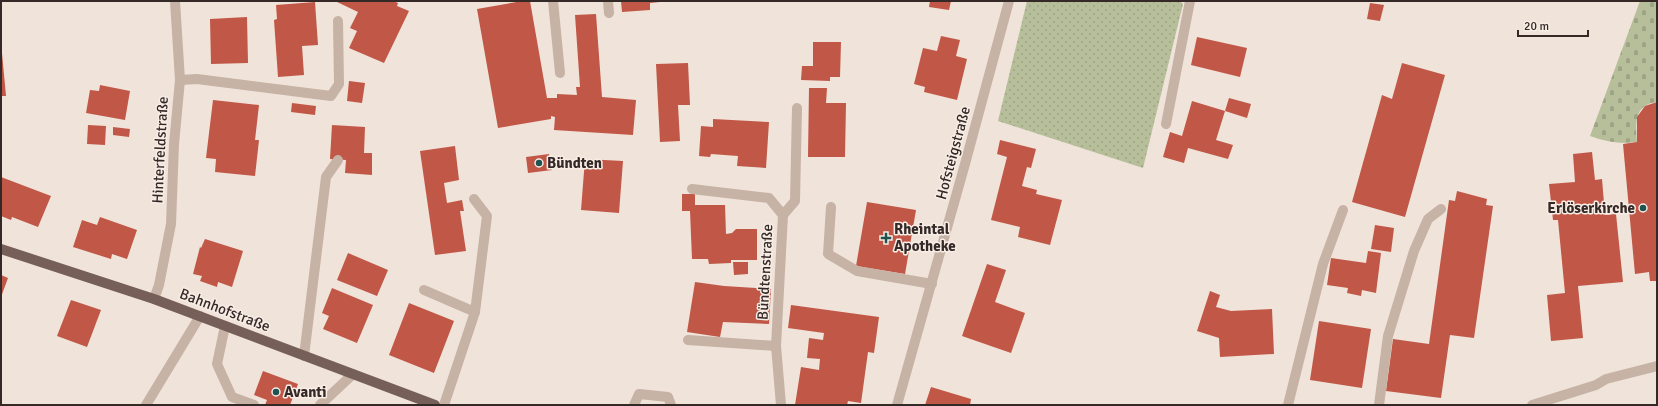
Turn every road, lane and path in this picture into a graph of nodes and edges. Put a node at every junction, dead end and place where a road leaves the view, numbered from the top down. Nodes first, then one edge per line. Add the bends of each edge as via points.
1 (175, 1) edge
2 (553, 1) edge
3 (608, 1) edge
4 (1009, 1) edge
5 (1190, 1) edge
6 (609, 13) dead end
7 (338, 21) dead end
8 (560, 73) dead end
9 (180, 80) junction
10 (797, 108) dead end
11 (1166, 124) dead end
12 (338, 160) dead end
13 (692, 189) dead end
14 (474, 199) dead end
15 (831, 207) dead end
16 (1441, 209) dead end
17 (1344, 210) dead end
18 (783, 215) junction
19 (1, 249) edge
20 (932, 284) junction
21 (424, 290) dead end
22 (154, 299) junction
23 (475, 312) junction
24 (200, 316) junction
25 (226, 326) junction
26 (688, 340) dead end
27 (776, 346) junction
28 (304, 356) junction
29 (1657, 366) edge
30 (353, 374) junction
31 (1538, 404) edge
32 (146, 405) edge
33 (254, 405) edge
34 (320, 405) edge
35 (436, 405) edge
36 (444, 405) edge
37 (634, 405) edge
38 (671, 405) edge
39 (781, 405) edge
40 (897, 405) edge
41 (1288, 405) edge
42 (1379, 405) edge

1 - 9 street, Hinterfeldstraße
2 - 8 street
3 - 6 street
4 - 20 street, Hofsteigstraße
5 - 11 street
7 - 9 street via 339,84 331,96 197,79
9 - 22 street, Hinterfeldstraße via 171,224
10 - 18 street via 795,201
12 - 28 street via 326,177
13 - 18 street, Bündtenstraße via 769,198
14 - 23 street via 486,216
15 - 20 street via 828,254 857,271
16 - 42 street via 1428,219 1414,251 1388,336
17 - 41 street via 1324,264
18 - 27 street, Bündtenstraße
19 - 22 main road, Bahnhofstraße
20 - 40 street, Hofsteigstraße
21 - 23 street
22 - 24 main road, Bahnhofstraße
23 - 36 street
24 - 25 main road, Bahnhofstraße
24 - 32 street
25 - 28 main road, Bahnhofstraße
25 - 33 street via 217,364 232,397
26 - 27 street
27 - 39 street, Bündtenstraße
28 - 30 main road, Bahnhofstraße
29 - 31 street via 1606,380
30 - 34 street
30 - 35 main road, Bahnhofstraße
37 - 38 street via 639,394 668,397

